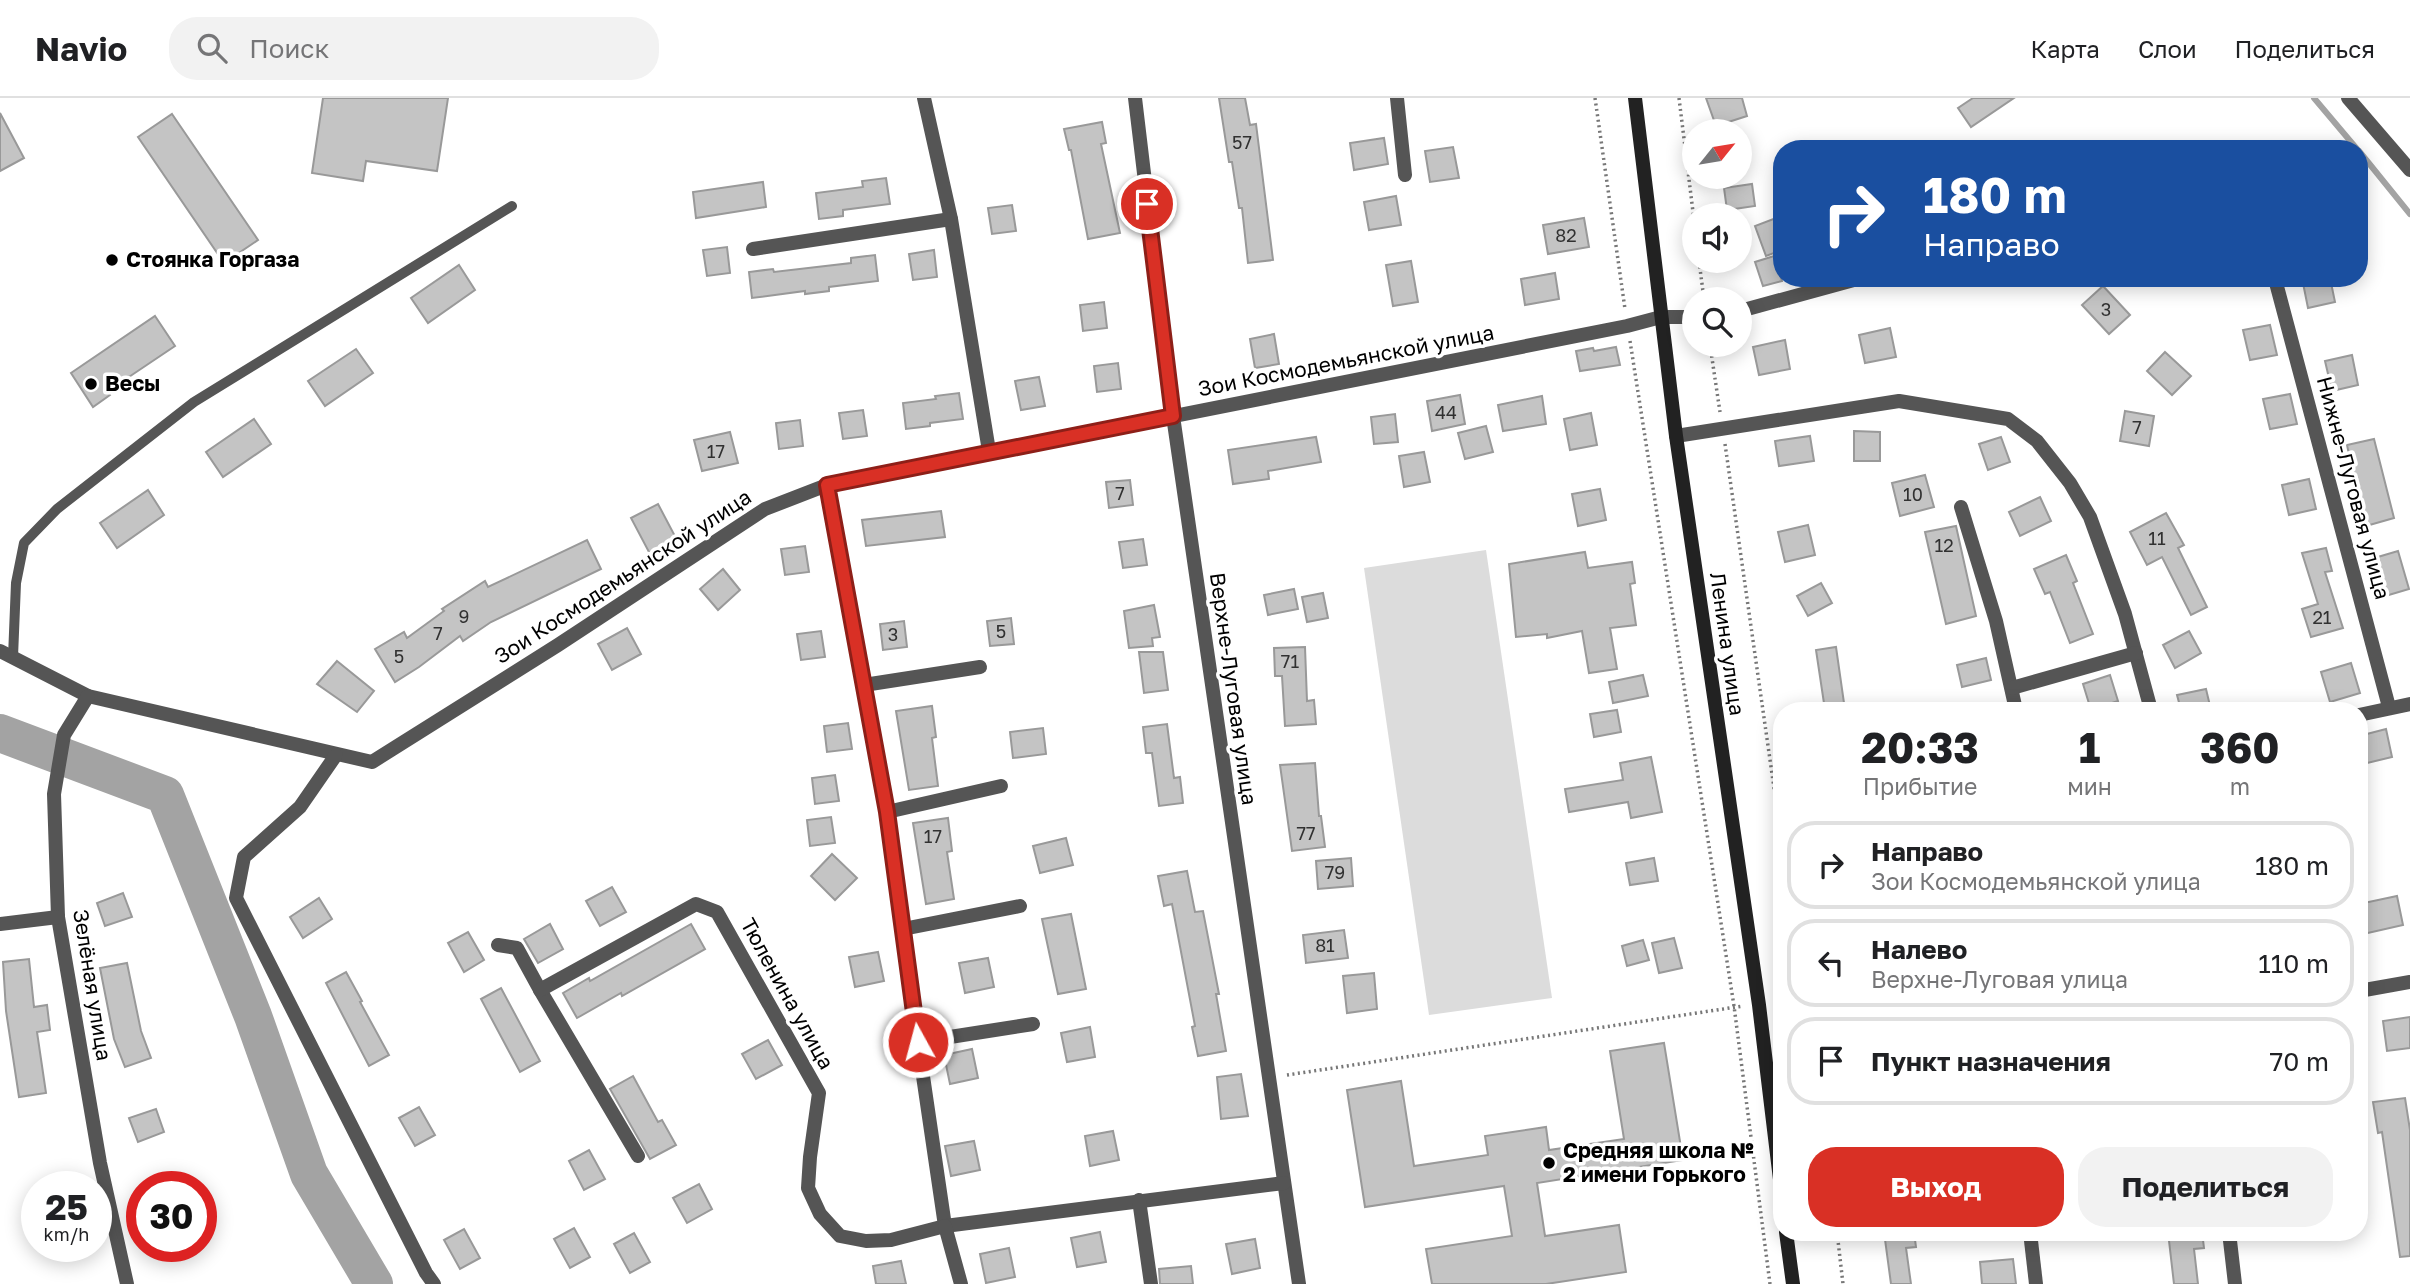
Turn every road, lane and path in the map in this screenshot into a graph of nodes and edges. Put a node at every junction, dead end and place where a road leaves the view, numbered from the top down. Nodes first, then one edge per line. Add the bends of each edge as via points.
1 (924, 98) edge
2 (1135, 98) edge
3 (1396, 98) edge
4 (1595, 98) edge
5 (1635, 98) edge
6 (1679, 98) edge
7 (2348, 98) edge
8 (2410, 170) edge
9 (1405, 175) dead end
10 (1692, 203) edge
11 (512, 206) dead end
12 (951, 219) junction
13 (754, 249) dead end
14 (1828, 287) edge
15 (2277, 287) edge
16 (1752, 308) edge
17 (1661, 317) junction
18 (1682, 317) edge
19 (1627, 326) junction
20 (1712, 357) edge
21 (1173, 416) junction
22 (1723, 429) junction
23 (1676, 436) junction
24 (989, 451) junction
25 (827, 485) junction
26 (1961, 507) dead end
27 (2136, 653) junction
28 (6, 654) edge
29 (980, 667) dead end
30 (864, 685) junction
31 (2012, 688) junction
32 (88, 696) junction
33 (2015, 702) edge
34 (2149, 702) edge
35 (2410, 704) edge
36 (2389, 707) junction
37 (2368, 713) edge
38 (336, 755) junction
39 (1773, 781) edge
40 (1001, 786) dead end
41 (887, 812) junction
42 (1020, 906) dead end
43 (58, 917) junction
44 (0, 924) edge
45 (903, 929) junction
46 (498, 945) dead end
47 (2410, 982) edge
48 (2368, 989) edge
49 (540, 990) junction
50 (1759, 1005) junction
51 (1734, 1006) junction
52 (1033, 1024) dead end
53 (918, 1042) junction
54 (1773, 1072) edge
55 (1267, 1077) junction
56 (638, 1156) dead end
57 (1284, 1183) junction
58 (1139, 1200) junction
59 (945, 1226) junction
60 (1787, 1241) edge
61 (1838, 1241) edge
62 (2031, 1241) edge
63 (2230, 1241) edge
64 (127, 1284) edge
65 (434, 1284) edge
66 (961, 1284) edge
67 (1151, 1284) edge
68 (1299, 1284) edge
69 (1770, 1284) edge
70 (1793, 1284) edge
71 (1843, 1284) edge
72 (2036, 1284) edge
73 (2235, 1284) edge

1 - 12 street
2 - 21 street, Верхне-Луговая улица
3 - 9 street
4 - 19 path
5 - 17 main road, Ленина улица
6 - 10 path
7 - 8 street
11 - 28 lane, Зои Космодемьянской улица via 194,402 57,509 24,543
12 - 13 street
12 - 24 street
14 - 16 street
15 - 36 street, Нижне-Луговая улица
17 - 18 street, Зои Космодемьянской улица
17 - 19 street, Зои Космодемьянской улица
17 - 23 main road, Ленина улица
19 - 21 street, Зои Космодемьянской улица
19 - 51 path
20 - 22 path
21 - 24 street, Зои Космодемьянской улица
21 - 55 street, Верхне-Луговая улица
22 - 23 street
22 - 27 street via 1899,401 2008,419 2037,441 2090,517
22 - 39 path
23 - 50 main road, Ленина улица
24 - 25 street, Зои Космодемьянской улица
25 - 30 street
25 - 38 street, Зои Космодемьянской улица via 765,509 372,762
26 - 31 street
27 - 31 street
27 - 34 street
28 - 32 street, Зои Космодемьянской улица
29 - 30 street
30 - 41 street
31 - 33 street
32 - 38 street, Зои Космодемьянской улица
32 - 43 street, Зелёная улица via 64,736 54,794
35 - 36 street
36 - 37 street
38 - 65 street via 300,807 244,857 236,898
40 - 41 street
41 - 45 street
42 - 45 street
43 - 44 street
43 - 64 street, Зелёная улица via 100,1163
45 - 53 street
46 - 49 street via 517,948
47 - 48 street
49 - 56 street
49 - 59 street, Тюленина улица via 696,904 717,912 819,1093 808,1188 820,1214 840,1236 866,1241 891,1240
50 - 51 path
50 - 54 main road, Ленина улица
51 - 55 path
51 - 69 path
52 - 53 street
53 - 59 street
55 - 57 street, Верхне-Луговая улица
57 - 58 street, Тюленина улица
57 - 68 street, Верхне-Луговая улица
58 - 59 street, Тюленина улица
58 - 67 street
59 - 66 street
60 - 70 main road
61 - 71 path
62 - 72 street
63 - 73 street

